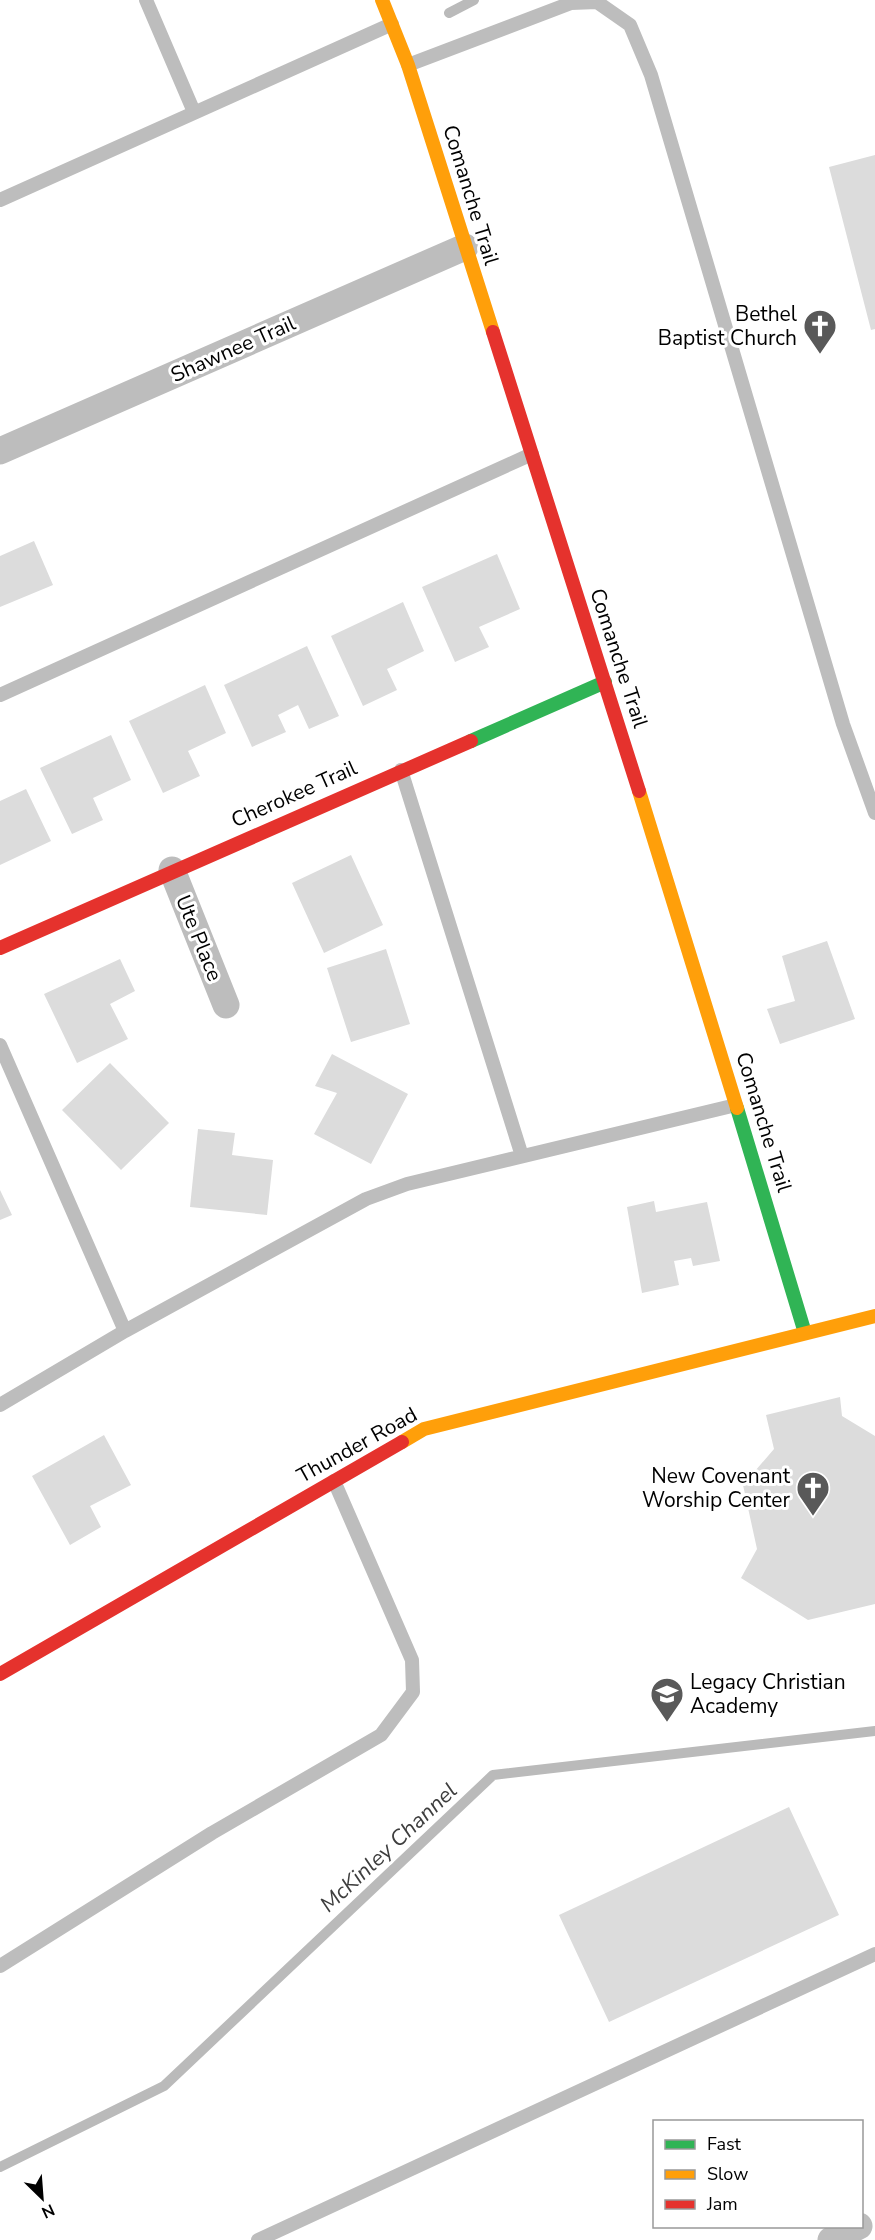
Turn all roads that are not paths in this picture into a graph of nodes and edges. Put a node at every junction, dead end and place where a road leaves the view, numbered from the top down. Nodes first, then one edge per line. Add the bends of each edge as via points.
1 (146, 0) edge
2 (382, 0) edge
3 (393, 23) junction
4 (408, 65) junction
5 (195, 112) junction
6 (0, 200) edge
7 (465, 247) junction
8 (0, 451) edge
9 (532, 454) junction
10 (605, 682) junction
11 (0, 695) edge
12 (401, 770) junction
13 (875, 813) edge
14 (172, 870) junction
15 (0, 948) edge
16 (226, 1005) dead end
17 (0, 1045) edge
18 (737, 1104) junction
19 (522, 1156) junction
20 (875, 1316) edge
21 (125, 1331) junction
22 (805, 1333) junction
23 (0, 1405) edge
24 (334, 1481) junction
25 (0, 1674) edge
26 (875, 1954) edge
27 (0, 1966) edge
28 (856, 2228) edge
29 (258, 2240) edge
30 (831, 2240) edge

1 - 5 lane
2 - 3 street, Comanche Trail
3 - 4 street, Comanche Trail
3 - 5 lane
4 - 7 street, Comanche Trail
4 - 13 lane via 571,3 597,2 630,25 651,75 843,724
5 - 6 lane
7 - 8 street, Shawnee Trail
7 - 9 street, Comanche Trail
9 - 10 street, Comanche Trail
9 - 11 lane
10 - 12 street, Cherokee Trail
10 - 18 street, Comanche Trail
12 - 14 street, Cherokee Trail
12 - 19 lane
14 - 15 street, Cherokee Trail
14 - 16 street, Ute Place
17 - 21 lane
18 - 19 lane
18 - 22 street, Comanche Trail
19 - 21 lane via 407,1184 366,1199
20 - 22 street, Thunder Road
21 - 23 lane
22 - 24 street, Thunder Road via 424,1429
24 - 25 street, Thunder Road
24 - 27 lane via 412,1660 413,1692 381,1735 212,1833
26 - 29 lane
28 - 30 street

